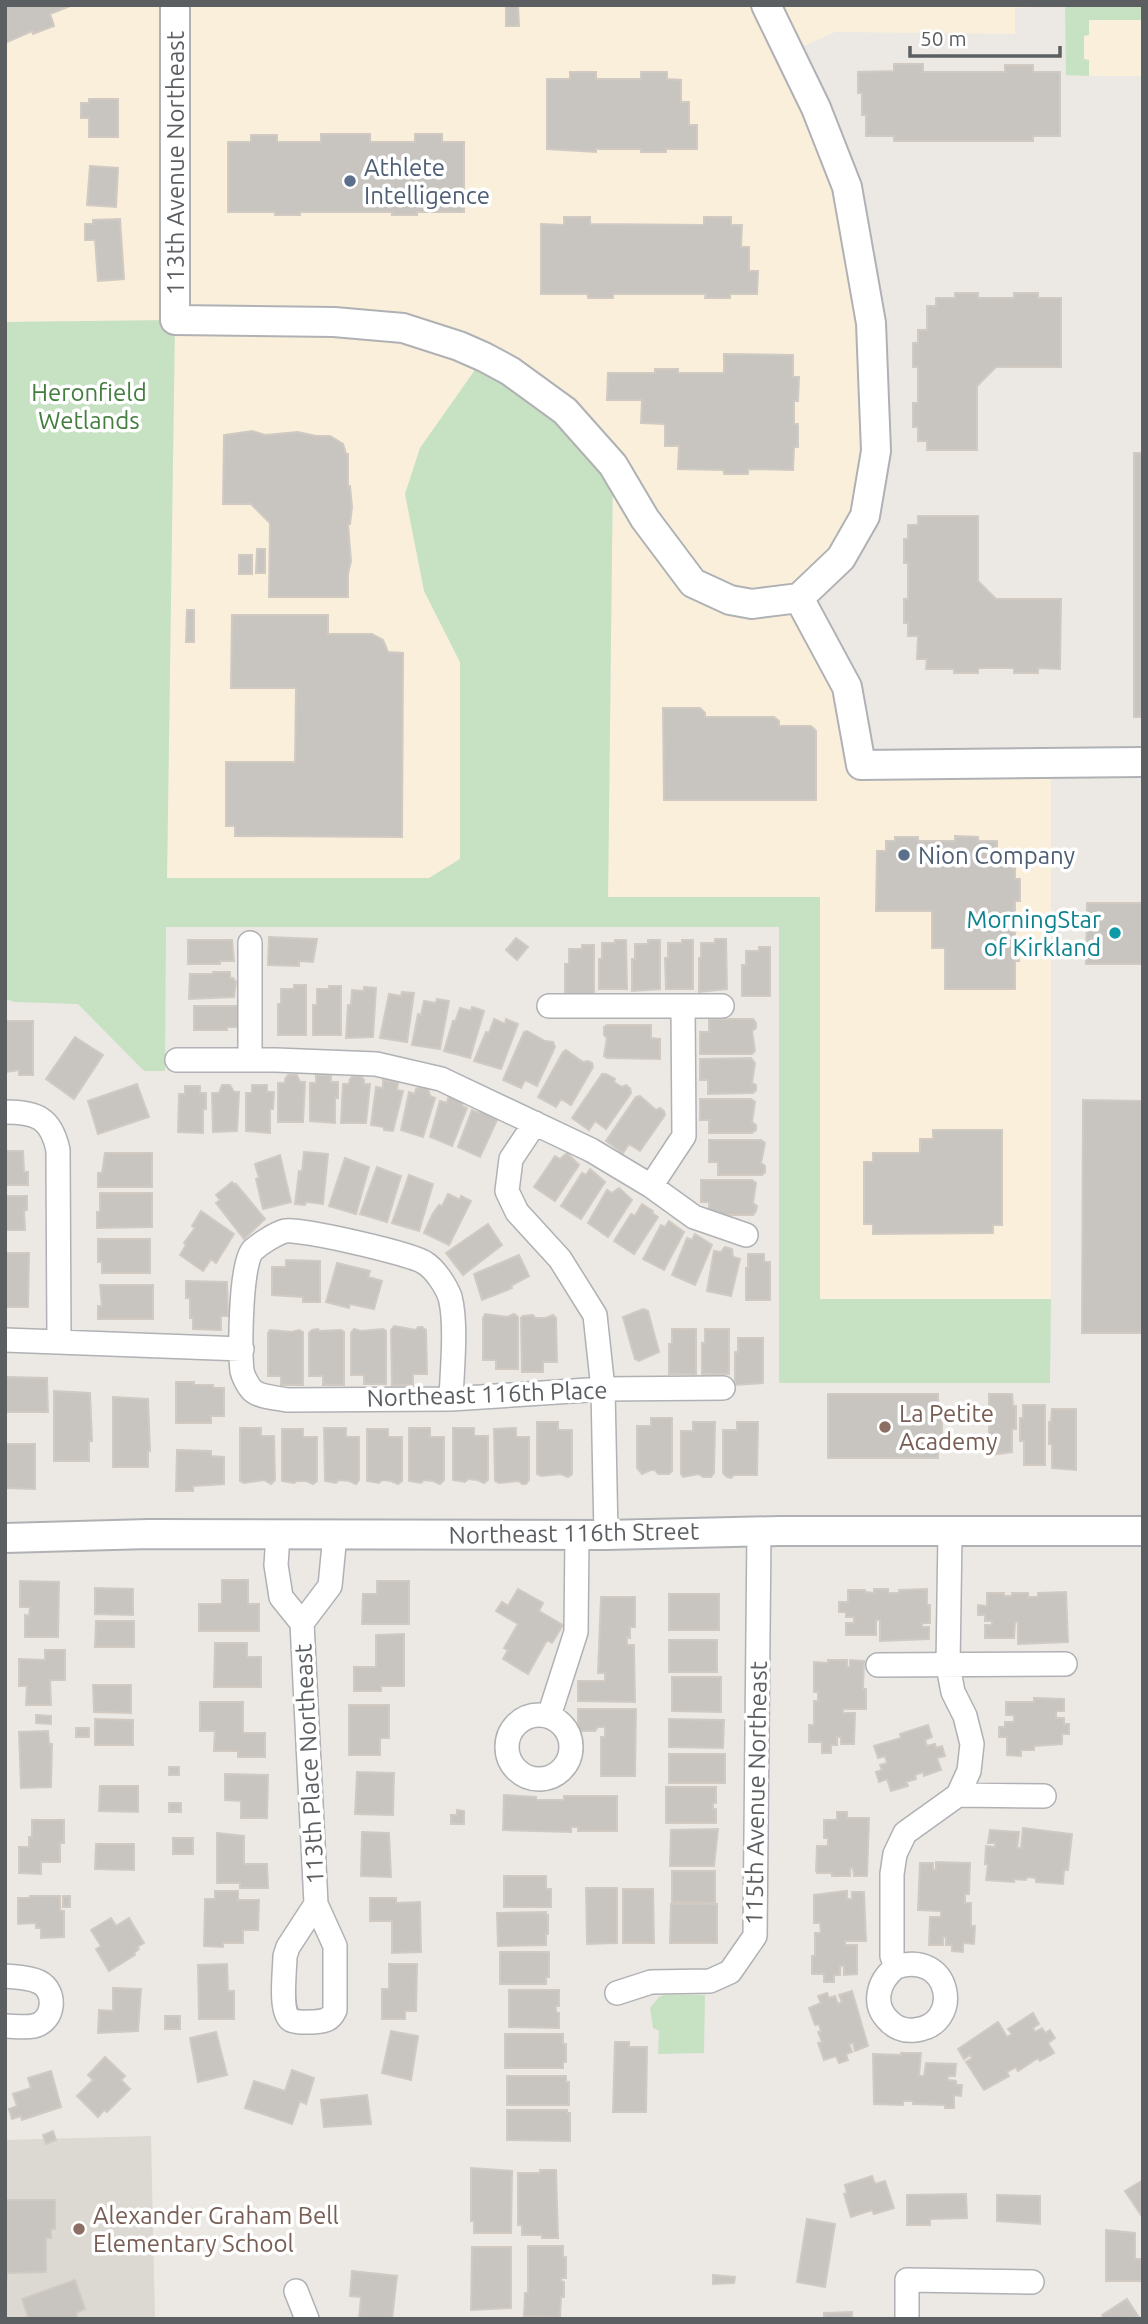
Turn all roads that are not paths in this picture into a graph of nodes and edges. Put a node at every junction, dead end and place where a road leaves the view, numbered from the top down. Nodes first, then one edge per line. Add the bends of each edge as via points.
1 (175, 5) edge
2 (766, 5) edge
3 (799, 598) junction
4 (1143, 762) edge
5 (250, 943) dead end
6 (549, 1006) dead end
7 (683, 1006) junction
8 (722, 1006) dead end
9 (177, 1060) dead end
10 (250, 1060) junction
11 (5, 1112) edge
12 (535, 1123) junction
13 (651, 1186) junction
14 (746, 1235) dead end
15 (5, 1340) edge
16 (59, 1342) junction
17 (242, 1349) junction
18 (723, 1388) dead end
19 (603, 1389) junction
20 (451, 1399) junction
21 (759, 1531) junction
22 (1143, 1531) edge
23 (950, 1532) junction
24 (278, 1535) junction
25 (335, 1535) junction
26 (577, 1535) junction
27 (606, 1535) junction
28 (5, 1538) edge
29 (302, 1623) junction
30 (1065, 1664) dead end
31 (878, 1665) dead end
32 (948, 1666) junction
33 (549, 1716) dead end
34 (957, 1796) junction
35 (1044, 1796) dead end
36 (316, 1904) junction
37 (896, 1967) dead end
38 (5, 1976) edge
39 (617, 1993) dead end
40 (5, 2026) edge
41 (1032, 2282) dead end
42 (296, 2291) dead end
43 (307, 2319) edge
44 (906, 2319) edge

1 - 3 street, 113th Avenue Northeast via 175,320 334,322 402,328 484,357 565,411 613,465 645,519 693,583 730,600 752,604
2 - 3 street via 816,108 846,187 871,323 876,451 865,516 841,558
3 - 4 street via 847,687 862,765
5 - 10 street
6 - 7 street
7 - 8 street
7 - 13 street via 684,1136
9 - 10 street
10 - 12 street via 376,1065 441,1079
11 - 16 street via 25,1112 54,1132 58,1150
12 - 13 street
12 - 19 street via 511,1159 507,1191 517,1212 560,1259 595,1315
13 - 14 street via 694,1217
15 - 16 street
16 - 17 street
17 - 20 street, Northeast 116th Place via 242,1374 252,1391 287,1400
17 - 20 street via 243,1277 250,1252 267,1240 286,1231 404,1254 425,1262 450,1297
18 - 19 street, Northeast 116th Place
19 - 20 street, Northeast 116th Place
19 - 27 street
21 - 23 street, Northeast 116th Street
21 - 27 street, Northeast 116th Street
21 - 39 street, 115th Avenue Northeast via 755,1936 730,1972 710,1981 651,1982
22 - 23 street, Northeast 116th Street
23 - 32 street
24 - 25 street, Northeast 116th Street
24 - 28 street, Northeast 116th Street
24 - 29 street, 113th Place Northeast via 281,1597
25 - 26 street, Northeast 116th Street
25 - 29 street, 113th Place Northeast via 330,1586
26 - 27 street, Northeast 116th Street
26 - 33 street via 576,1632
29 - 36 street, 113th Place Northeast
30 - 32 street
31 - 32 street
32 - 34 street via 972,1744 969,1771
34 - 35 street
34 - 37 street via 905,1833 895,1854 892,1956
36 - 36 street, 113th Place Northeast via 335,1946 335,2010 324,2021 297,2022 284,2008 285,1956
38 - 40 street via 38,1981 48,1990 52,2004 40,2023
41 - 44 street via 907,2280
42 - 43 street

